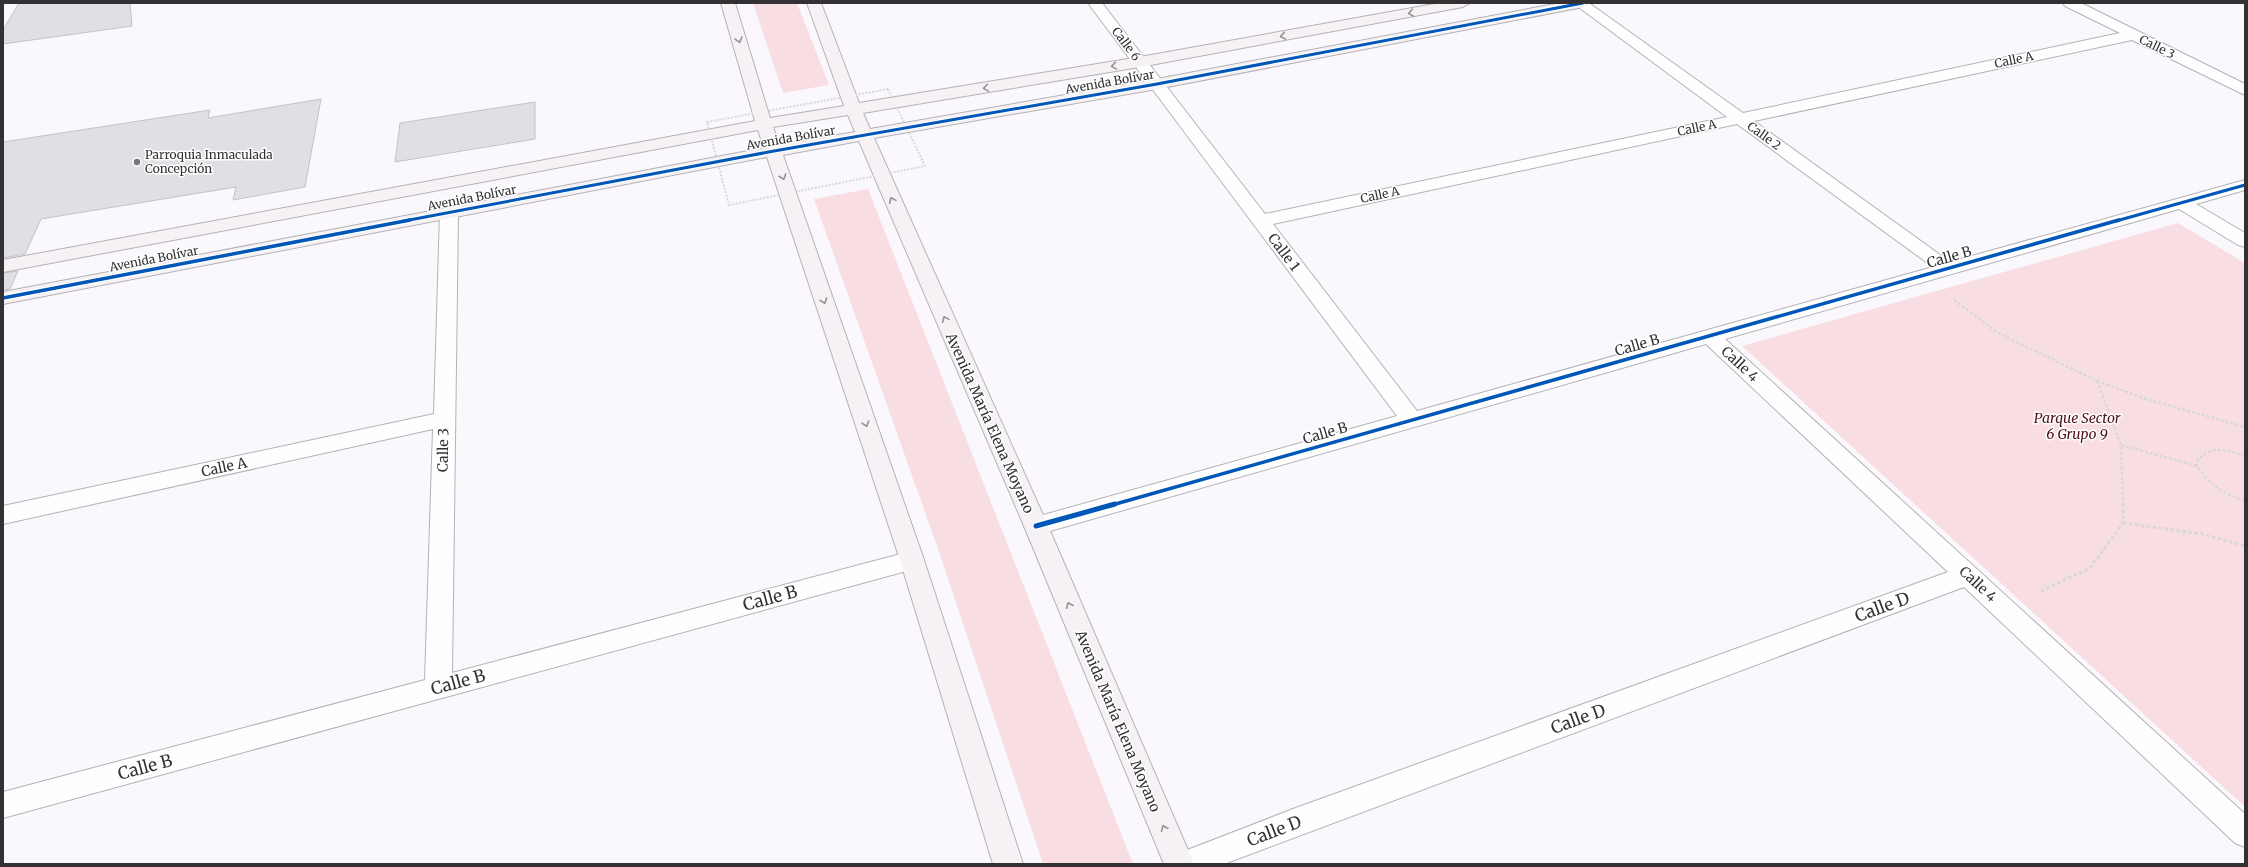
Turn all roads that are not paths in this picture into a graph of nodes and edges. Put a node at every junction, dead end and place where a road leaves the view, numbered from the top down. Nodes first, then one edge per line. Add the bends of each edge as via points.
1 (728, 3) edge
2 (814, 3) edge
3 (1095, 3) edge
4 (1463, 3) edge
5 (1581, 3) edge
6 (2070, 3) edge
7 (2133, 34) junction
8 (1140, 62) junction
9 (1156, 84) junction
10 (2245, 90) edge
11 (853, 110) junction
12 (1740, 118) junction
13 (764, 124) junction
14 (864, 136) junction
15 (774, 151) junction
16 (2245, 185) edge
17 (2181, 203) junction
18 (449, 212) junction
19 (1260, 221) junction
20 (2245, 241) edge
21 (3, 266) edge
22 (1948, 268) junction
23 (3, 298) edge
24 (1710, 336) junction
25 (444, 419) junction
26 (1412, 420) junction
27 (3, 515) edge
28 (1036, 526) junction
29 (912, 560) junction
30 (1969, 575) junction
31 (438, 688) junction
32 (3, 805) edge
33 (2245, 832) edge
34 (1008, 864) edge
35 (1179, 864) edge
36 (1188, 864) edge

1 -> 13 street
2 - 11 street, Avenida María Elena Moyano
3 - 8 street, Calle 6
4 -> 8 street, Avenida Bolívar
5 - 9 street, Avenida Bolívar
5 - 12 street, Calle 2
6 - 7 street, Calle 3
7 - 10 street, Calle 3
7 - 12 street, Calle A
8 - 9 street, Calle 6
8 -> 11 street, Avenida Bolívar
9 - 14 street, Avenida Bolívar
9 - 19 street, Calle 1
11 - 13 street, Avenida Bolívar
11 - 14 street, Avenida María Elena Moyano
12 - 19 street, Calle A
12 - 22 street, Calle 2
13 - 15 street
13 - 21 street, Avenida Bolívar
14 - 15 street, Avenida Bolívar
28 -> 14 street, Avenida María Elena Moyano
15 - 18 street, Avenida Bolívar
15 -> 29 street
16 - 17 street, Calle B
17 - 20 street
17 - 22 street, Calle B
18 - 23 street, Avenida Bolívar
18 - 25 street, Calle 3
19 - 26 street, Calle 1
22 - 24 street, Calle B
24 - 26 street, Calle B
24 - 30 street, Calle 4
25 - 27 street, Calle A
25 - 31 street, Calle 3
26 - 28 street, Calle B
35 -> 28 street, Avenida María Elena Moyano
29 - 31 street, Calle B
29 - 34 street
30 - 33 street, Calle 4
30 - 36 street, Calle D via 1301,820
31 - 32 street, Calle B

